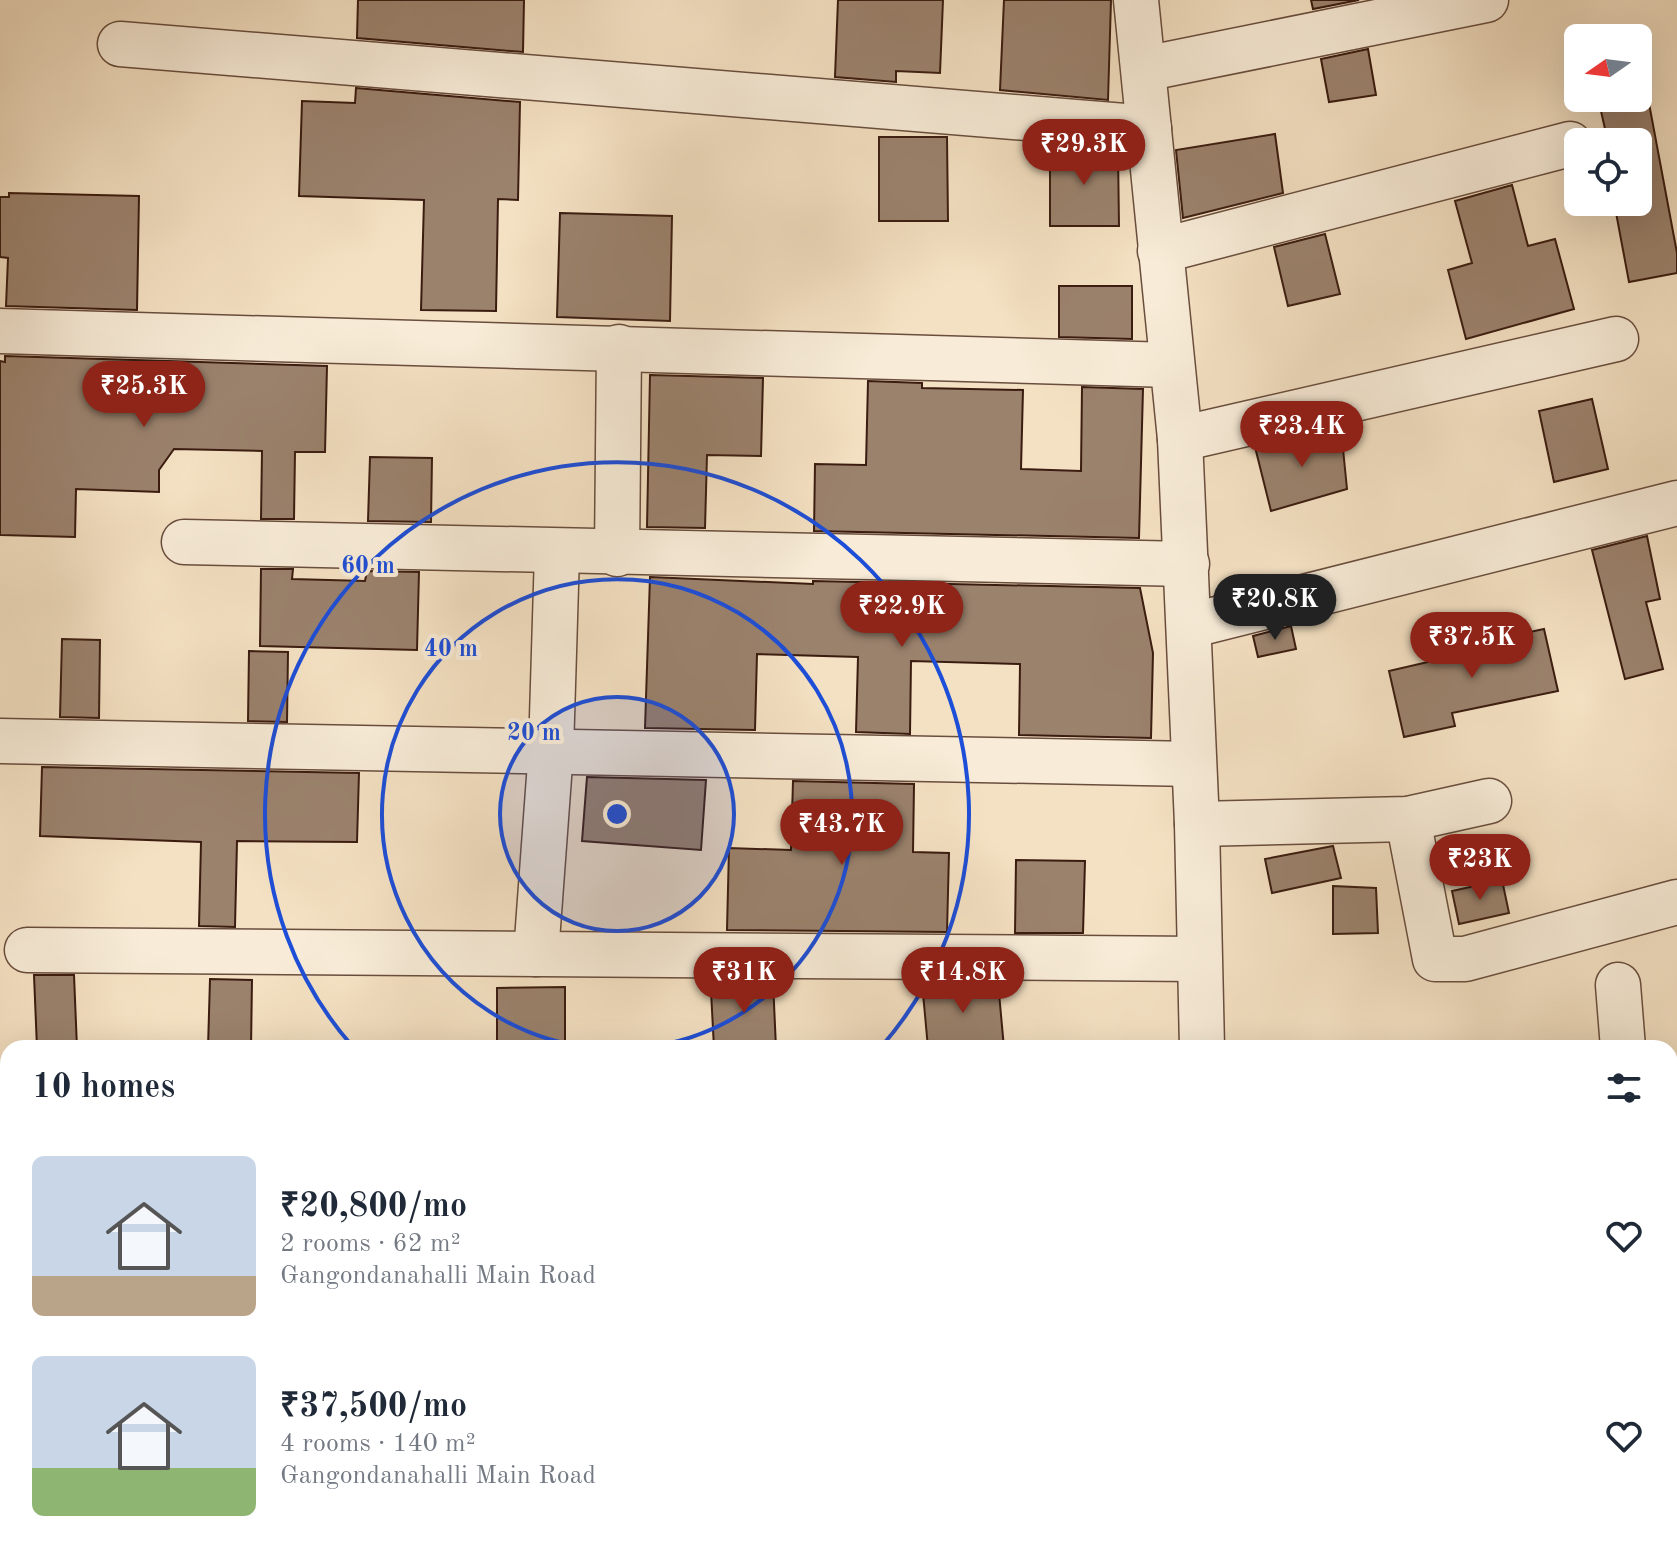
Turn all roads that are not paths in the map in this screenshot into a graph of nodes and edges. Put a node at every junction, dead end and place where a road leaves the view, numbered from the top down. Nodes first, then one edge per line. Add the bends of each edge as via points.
1 (1136, 0) edge
2 (1486, 0) edge
3 (120, 44) dead end
4 (1144, 69) junction
5 (1149, 128) junction
6 (1564, 146) edge
7 (1160, 251) junction
8 (0, 331) edge
9 (1616, 339) dead end
10 (619, 347) junction
11 (1171, 365) junction
12 (1180, 439) junction
13 (1677, 503) edge
14 (184, 542) dead end
15 (557, 553) junction
16 (617, 554) junction
17 (1187, 564) junction
18 (1189, 626) junction
19 (0, 741) edge
20 (551, 750) junction
21 (1193, 764) junction
22 (1489, 801) dead end
23 (1408, 819) junction
24 (1197, 824) junction
25 (1677, 902) edge
26 (27, 950) dead end
27 (536, 954) junction
28 (1198, 959) junction
29 (1618, 985) dead end
30 (1202, 1040) edge
31 (1622, 1040) edge

1 - 4 street
2 - 4 street
3 - 5 street
4 - 5 street
5 - 7 street
6 - 7 street
7 - 11 street
8 - 10 street
9 - 12 street
10 - 11 street
10 - 16 street
11 - 12 street
12 - 17 street
13 - 18 street
14 - 15 street
15 - 16 street
15 - 20 street
16 - 17 street
17 - 18 street
18 - 21 street
19 - 20 street
20 - 21 street
20 - 27 street
21 - 24 street
22 - 23 street
23 - 24 street
23 - 25 street via 1435,959 1465,959
24 - 28 street
26 - 27 street
27 - 28 street
28 - 30 street
29 - 31 street

